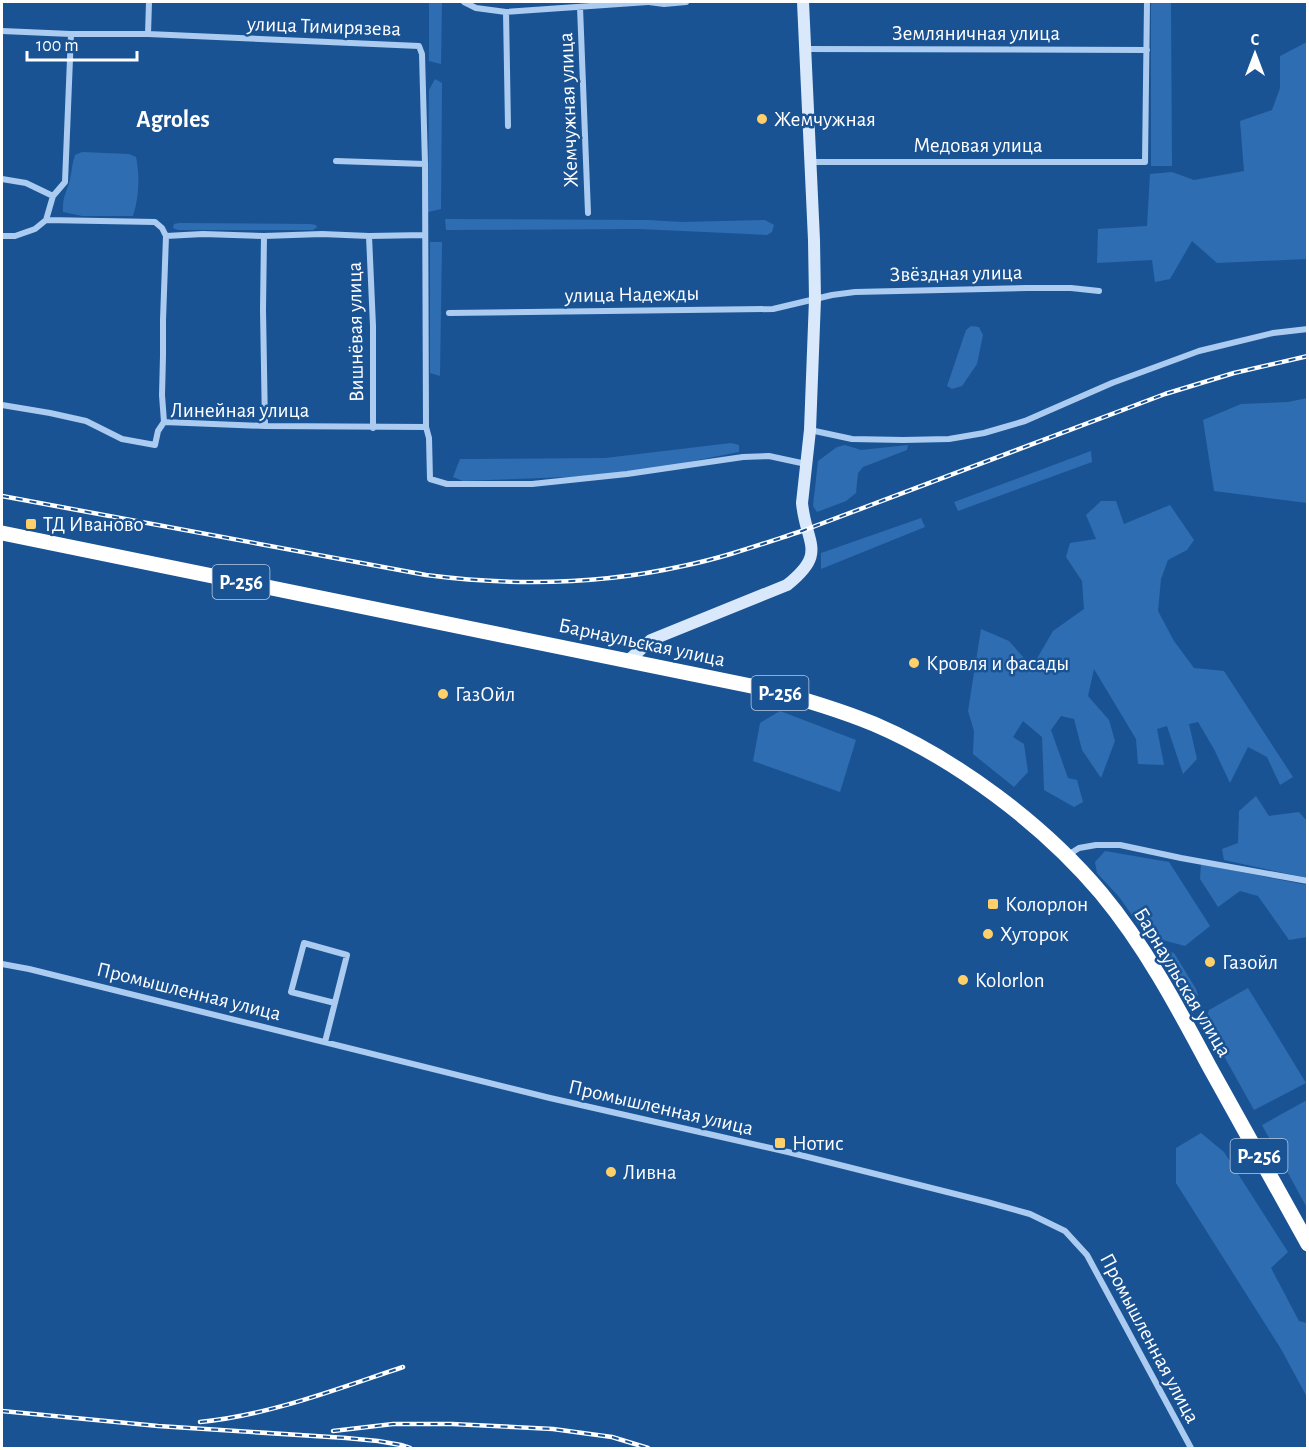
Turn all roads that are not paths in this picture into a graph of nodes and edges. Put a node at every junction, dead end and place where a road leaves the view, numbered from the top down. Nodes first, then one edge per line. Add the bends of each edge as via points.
1 (149, 2) edge
2 (464, 2) edge
3 (648, 2) edge
4 (686, 2) edge
5 (802, 2) edge
6 (1147, 2) edge
7 (561, 5) edge
8 (580, 7) junction
9 (506, 12) junction
10 (2, 31) edge
11 (71, 34) junction
12 (148, 34) junction
13 (805, 49) junction
14 (1147, 50) junction
15 (508, 126) dead end
16 (336, 161) dead end
17 (811, 162) junction
18 (425, 164) junction
19 (2, 179) edge
20 (53, 196) junction
21 (588, 213) dead end
22 (46, 220) junction
23 (425, 235) junction
24 (2, 236) edge
25 (166, 236) junction
26 (264, 236) junction
27 (369, 236) junction
28 (1099, 291) dead end
29 (815, 299) junction
30 (449, 313) dead end
31 (1308, 329) edge
32 (2, 405) edge
33 (164, 422) junction
34 (265, 426) junction
35 (372, 428) junction
36 (426, 428) junction
37 (810, 430) junction
38 (807, 464) junction
39 (2, 534) edge
40 (629, 660) junction
41 (1066, 857) junction
42 (1308, 881) edge
43 (2, 964) edge
44 (335, 1003) junction
45 (325, 1042) junction
46 (1308, 1244) edge
47 (1191, 1449) edge

1 - 12 street
2 - 9 street
3 - 4 street
3 - 8 street
5 - 13 street
6 - 14 street
7 - 8 street
7 - 9 street
8 - 21 street, Жемчужная улица
9 - 15 street
10 - 11 street, улица Тимирязева
11 - 12 street, улица Тимирязева
11 - 20 street via 65,182
12 - 18 street, улица Тимирязева via 418,46 422,54
13 - 14 street, Земляничная улица
13 - 17 street
14 - 17 street, Медовая улица via 1145,162
16 - 18 street
17 - 29 street
18 - 23 street, улица Тимирязева
19 - 20 street via 26,183
20 - 22 street
22 - 24 street via 35,229
22 - 25 street via 155,222
23 - 27 street
23 - 36 street, улица Тимирязева
25 - 26 street
25 - 33 street
26 - 27 street
26 - 34 street
27 - 35 street, Вишнёвая улица
28 - 29 street, Звёздная улица via 920,290 855,292
29 - 30 street, улица Надежды via 773,309
29 - 37 street
31 - 37 street via 1273,333 1199,351 1026,421 984,433 903,440 852,439
32 - 33 street, Линейная улица via 86,422 122,439 154,445
33 - 34 street, Линейная улица
34 - 35 street, Линейная улица
35 - 36 street, Линейная улица
36 - 38 street, улица Тимирязева via 430,479 447,484 532,484 743,457 769,456
37 - 38 street
38 - 40 street via 802,504 812,553 803,571 787,585 651,640
39 - 40 highway, Барнаульская улица / Р-256
40 - 41 highway, Барнаульская улица / Р-256 via 805,700 875,724 978,784
41 - 42 street via 1078,848 1120,845
41 - 46 highway, Барнаульская улица / Р-256 via 1100,892 1151,962
43 - 45 street, Промышленная улица
44 - 44 street via 346,955 304,943 291,992
44 - 45 street
45 - 47 street, Промышленная улица via 1030,1214 1065,1232 1087,1255

